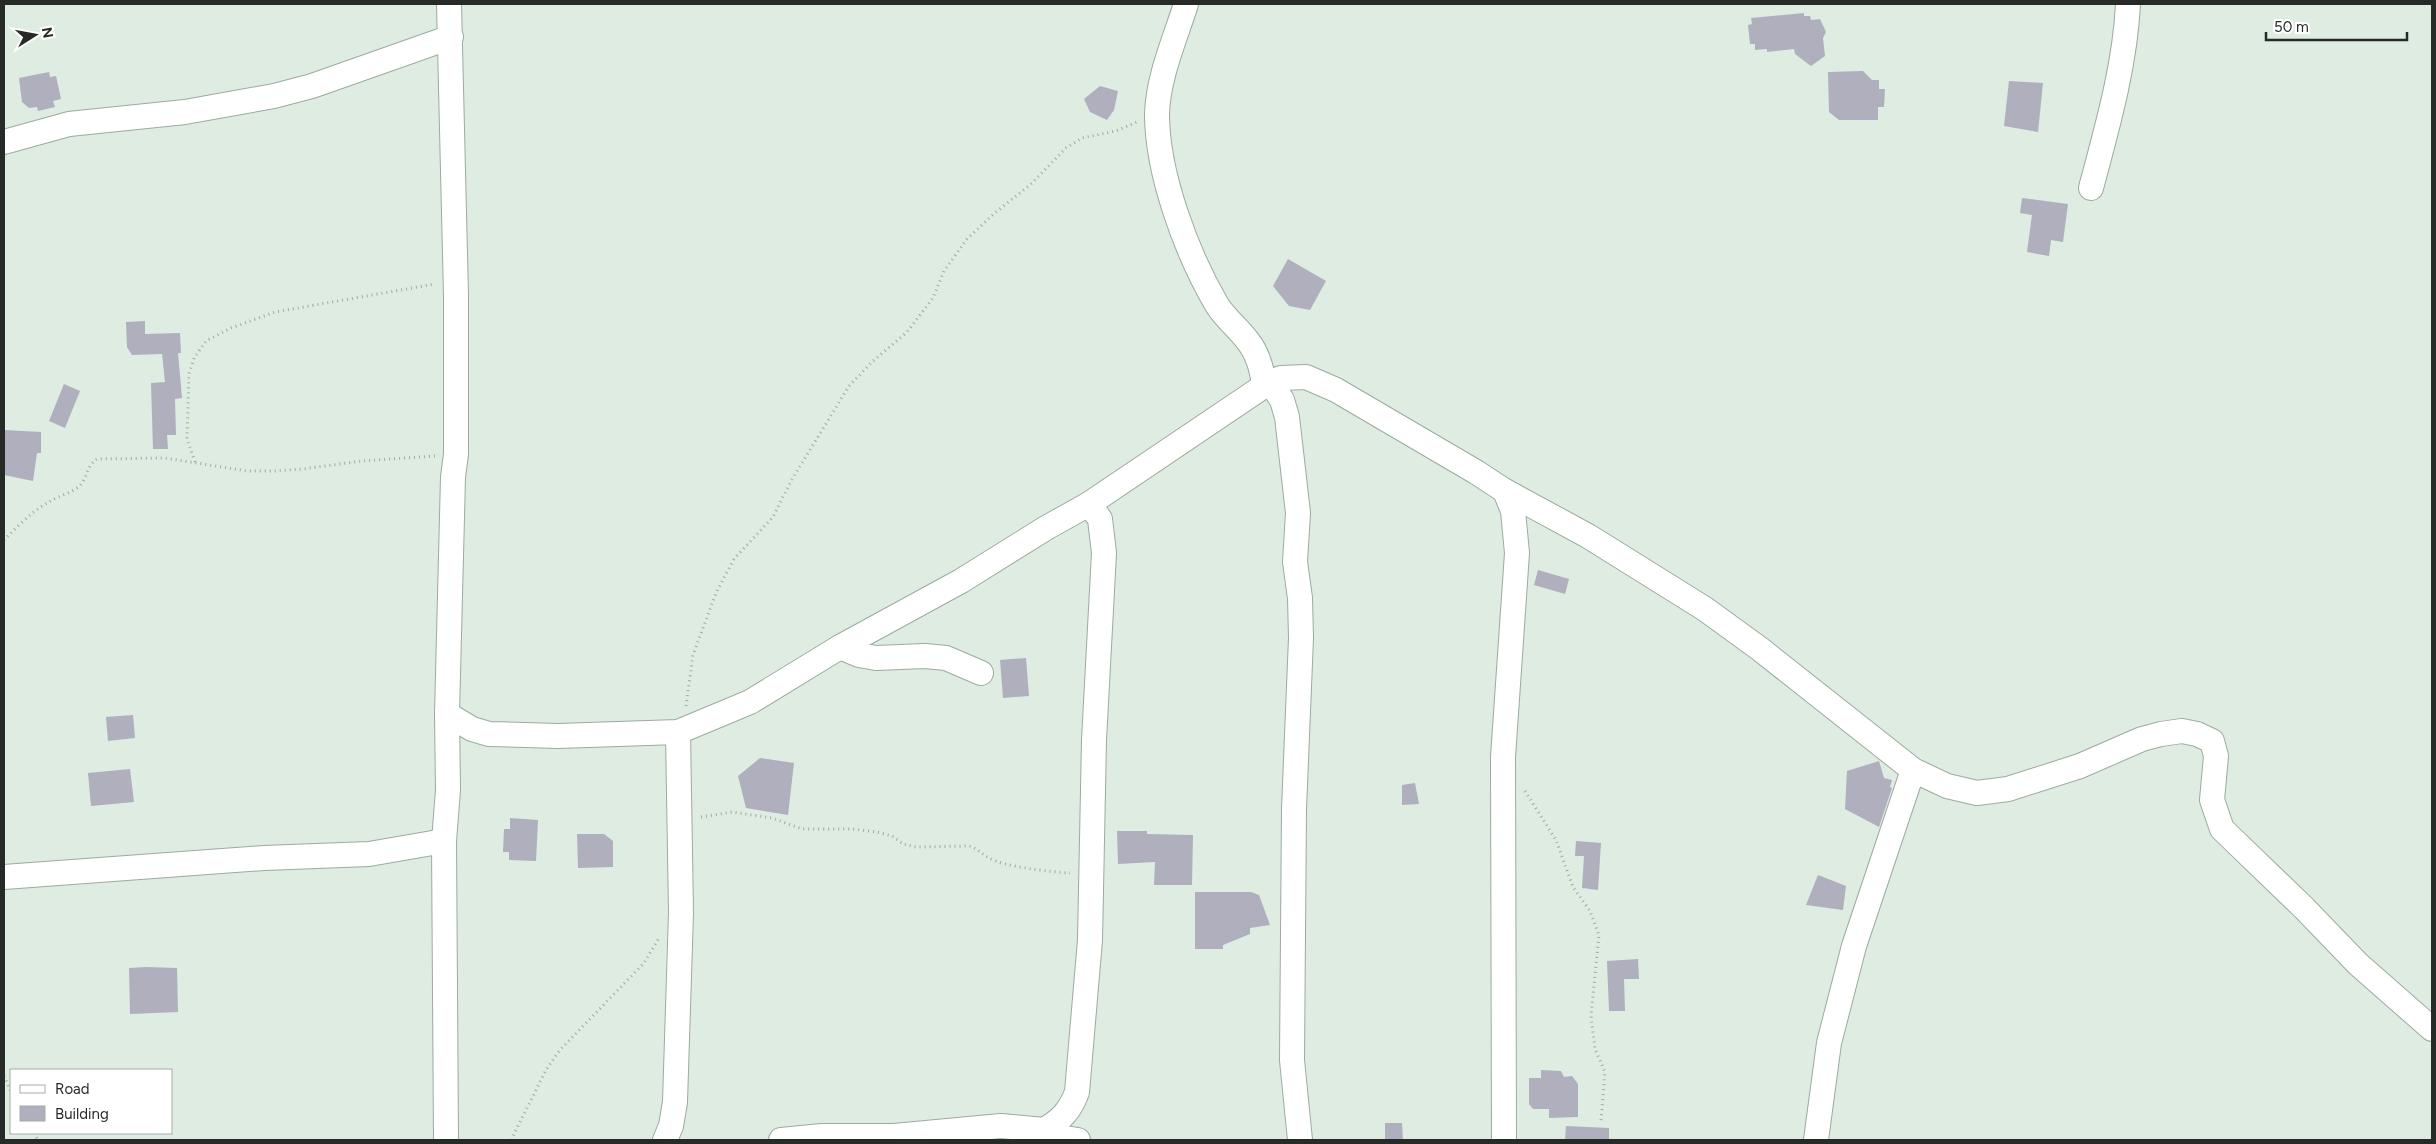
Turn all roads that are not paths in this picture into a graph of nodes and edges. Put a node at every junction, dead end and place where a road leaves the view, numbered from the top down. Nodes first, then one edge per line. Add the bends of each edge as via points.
1 (449, 4) edge
2 (1186, 4) edge
3 (2128, 4) edge
4 (451, 37) junction
5 (4, 142) edge
6 (2091, 188) dead end
7 (1267, 384) junction
8 (1505, 491) junction
9 (1088, 504) junction
10 (840, 647) junction
11 (981, 673) dead end
12 (448, 714) junction
13 (685, 730) junction
14 (1913, 770) junction
15 (444, 841) junction
16 (4, 877) edge
17 (2432, 1029) edge
18 (1044, 1130) junction
19 (446, 1140) edge
20 (665, 1140) edge
21 (781, 1140) edge
22 (1078, 1140) edge
23 (1300, 1140) edge
24 (1504, 1140) edge
25 (1816, 1140) edge

1 - 4 street
2 - 7 street via 1157,114 1173,211 1218,307 1256,352
3 - 6 street via 2127,29
4 - 5 street via 312,86 274,96 185,112 69,124
4 - 12 street via 456,454
7 - 8 street via 1281,378 1306,377 1336,390
7 - 9 street
7 - 23 street via 1282,400 1287,417 1298,513 1295,562 1301,631 1294,808 1292,1060
8 - 14 street via 1588,536 1705,609
8 - 24 street via 1513,511 1517,553 1503,757
9 - 10 street via 961,581
9 - 18 street via 1100,519 1104,553 1094,740 1090,940 1077,1092 1070,1110
10 - 11 street via 876,658 946,658
10 - 13 street via 750,702
12 - 13 street via 472,729 489,734 558,736
12 - 15 street
13 - 20 street via 680,821 681,913 675,1102
14 - 17 street via 1964,792 1989,792 2080,766 2161,734 2190,732 2212,741 2216,756 2212,800 2222,829 2358,964
14 - 25 street via 1854,946 1830,1043
15 - 16 street via 369,854 264,858
15 - 19 street
18 - 21 street via 1001,1126 894,1136 822,1136
18 - 22 street

